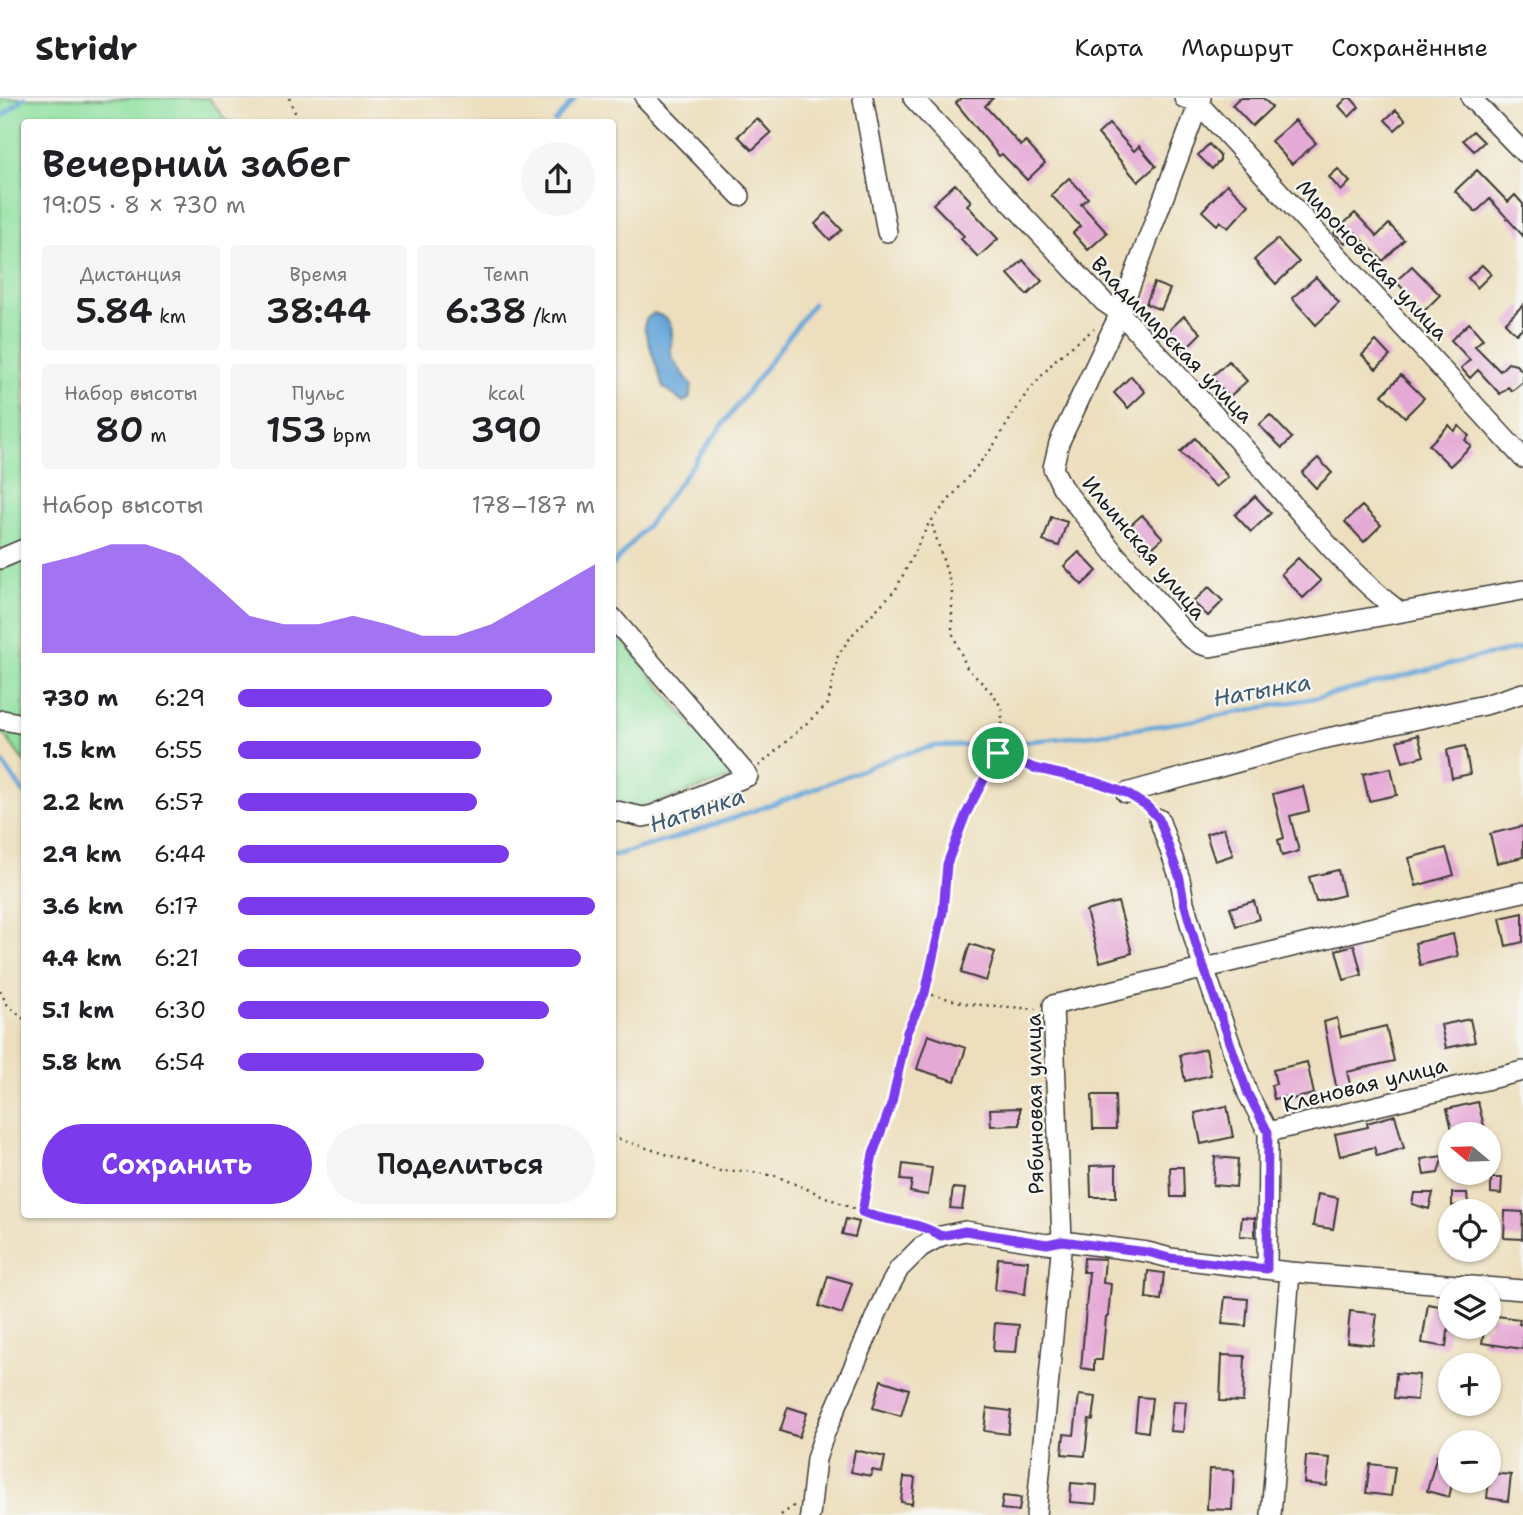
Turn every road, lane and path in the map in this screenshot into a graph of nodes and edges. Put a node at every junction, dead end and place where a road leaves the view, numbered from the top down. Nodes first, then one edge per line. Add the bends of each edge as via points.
1 (289, 98) edge
2 (645, 98) edge
3 (863, 98) edge
4 (913, 98) edge
5 (1471, 98) edge
6 (1195, 100) edge
7 (298, 119) edge
8 (1523, 152) edge
9 (740, 196) dead end
10 (887, 232) dead end
11 (1120, 313) junction
12 (1523, 458) edge
13 (931, 521) junction
14 (21, 550) edge
15 (0, 559) edge
16 (1523, 590) edge
17 (1400, 612) junction
18 (621, 640) edge
19 (1523, 693) edge
20 (3, 720) dead end
21 (21, 723) edge
22 (998, 753) junction
23 (748, 776) junction
24 (1126, 793) joint
25 (616, 811) edge
26 (1159, 819) dead end
27 (1523, 892) edge
28 (1206, 969) junction
29 (0, 991) edge
30 (925, 993) junction
31 (1053, 1005) junction
32 (21, 1016) edge
33 (1523, 1071) edge
34 (1268, 1132) junction
35 (616, 1138) edge
36 (862, 1212) junction
37 (941, 1236) junction
38 (1062, 1241) junction
39 (1267, 1269) junction
40 (1290, 1272) junction
41 (1523, 1290) edge
42 (810, 1515) edge
43 (1036, 1515) edge
44 (1271, 1515) edge

1 - 7 path
2 - 9 street
3 - 10 street
4 - 11 street, Владимирская улица via 1104,302
5 - 8 street
6 - 11 street
6 - 12 street, Мироновская улица
11 - 13 path via 1057,358 1026,394 992,448
11 - 17 street, Владимирская улица via 1340,558
11 - 17 street, Ильинская улица via 1059,443 1053,468 1062,487 1115,554 1188,636 1210,647
13 - 22 path via 952,589 951,632 967,668 1002,709
13 - 23 path via 896,589 838,655 828,704
14 - 15 street
16 - 17 street
18 - 23 street
19 - 24 street via 1318,740
20 - 21 street
22 - 24 path via 1034,768
22 - 30 path via 966,814 947,864 943,912
23 - 25 street via 653,815
26 - 28 street
27 - 28 street, Рябиновая улица
28 - 31 street, Рябиновая улица
28 - 34 street via 1248,1094
29 - 32 path
30 - 31 path via 969,1004 1032,1010
30 - 36 path via 907,1032
31 - 38 street, Рябиновая улица
33 - 34 street, Кленовая улица
34 - 39 street, Кленовая улица
35 - 36 path via 719,1171 776,1177
36 - 37 path via 928,1227
37 - 38 street via 965,1231 1047,1244
37 - 42 street via 921,1247 899,1269 885,1295 832,1412 816,1459
38 - 39 street
38 - 43 street, Рябиновая улица
39 - 40 street
40 - 41 street
40 - 44 street

